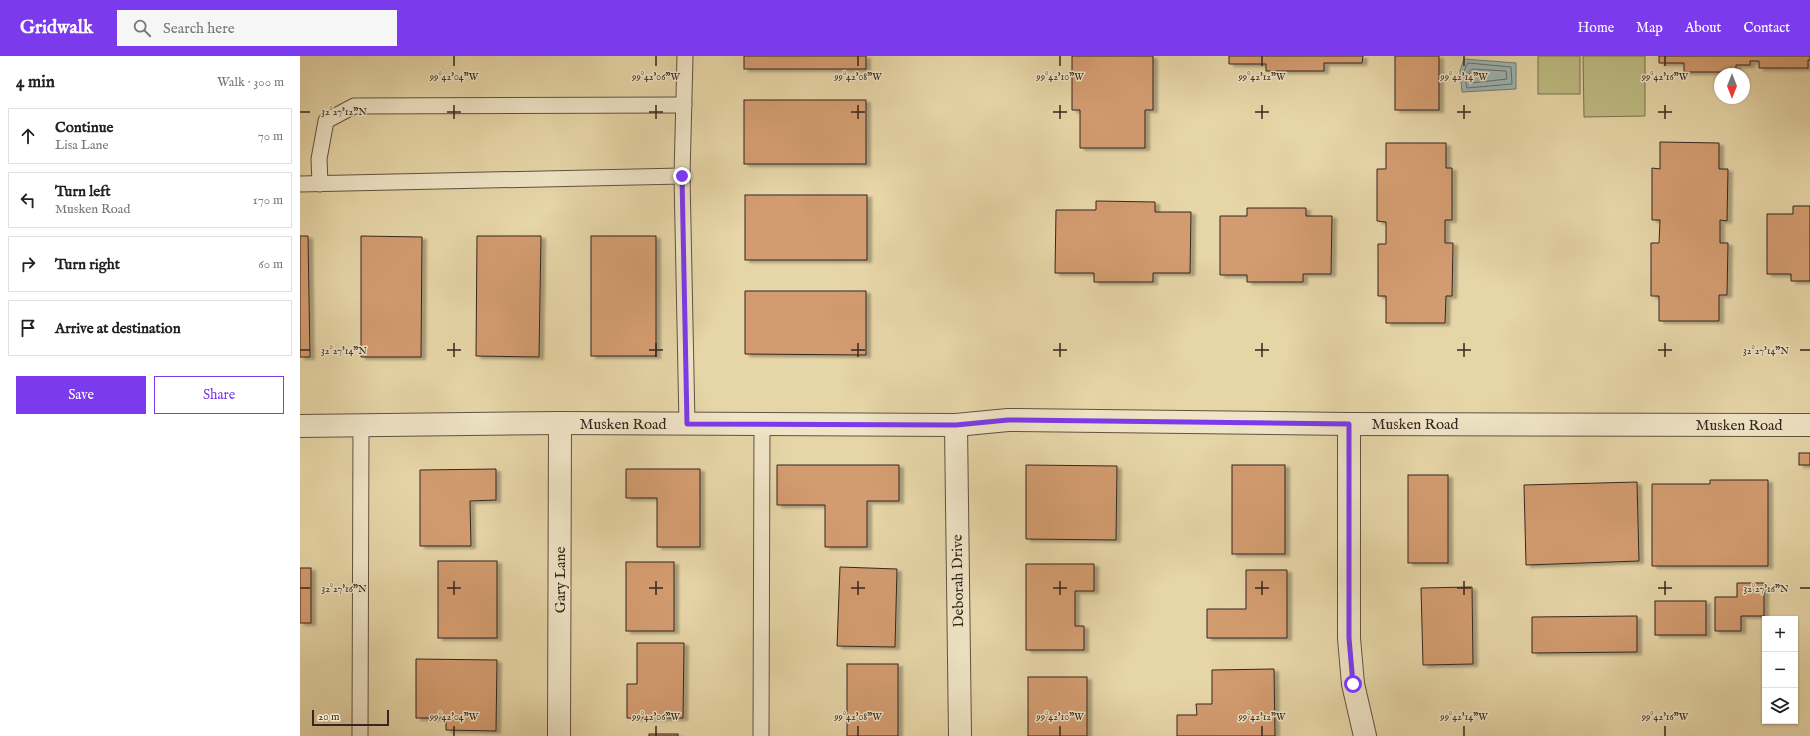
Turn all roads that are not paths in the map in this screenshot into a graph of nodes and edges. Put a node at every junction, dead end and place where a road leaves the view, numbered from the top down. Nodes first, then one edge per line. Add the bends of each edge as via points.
1 (685, 56) edge
2 (684, 105) junction
3 (682, 176) junction
4 (300, 184) edge
5 (320, 184) junction
6 (560, 423) junction
7 (687, 424) junction
8 (1349, 424) junction
9 (361, 425) junction
10 (762, 425) junction
11 (956, 425) junction
12 (1810, 425) edge
13 (300, 426) edge
14 (360, 736) edge
15 (559, 736) edge
16 (761, 736) edge
17 (960, 736) edge
18 (1365, 736) edge

1 - 2 lane
2 - 3 lane
2 - 5 lane via 354,106 326,121 319,159
3 - 5 lane
3 - 7 lane
4 - 5 lane
6 - 7 street, Musken Road
6 - 9 street, Musken Road
6 - 15 street, Gary Lane
7 - 10 street, Musken Road
8 - 11 street, Musken Road via 1008,420
8 - 12 street, Musken Road
8 - 18 street via 1349,638 1353,684
9 - 13 street, Musken Road
9 - 14 lane
10 - 11 street, Musken Road
10 - 16 lane
11 - 17 street, Deborah Drive

